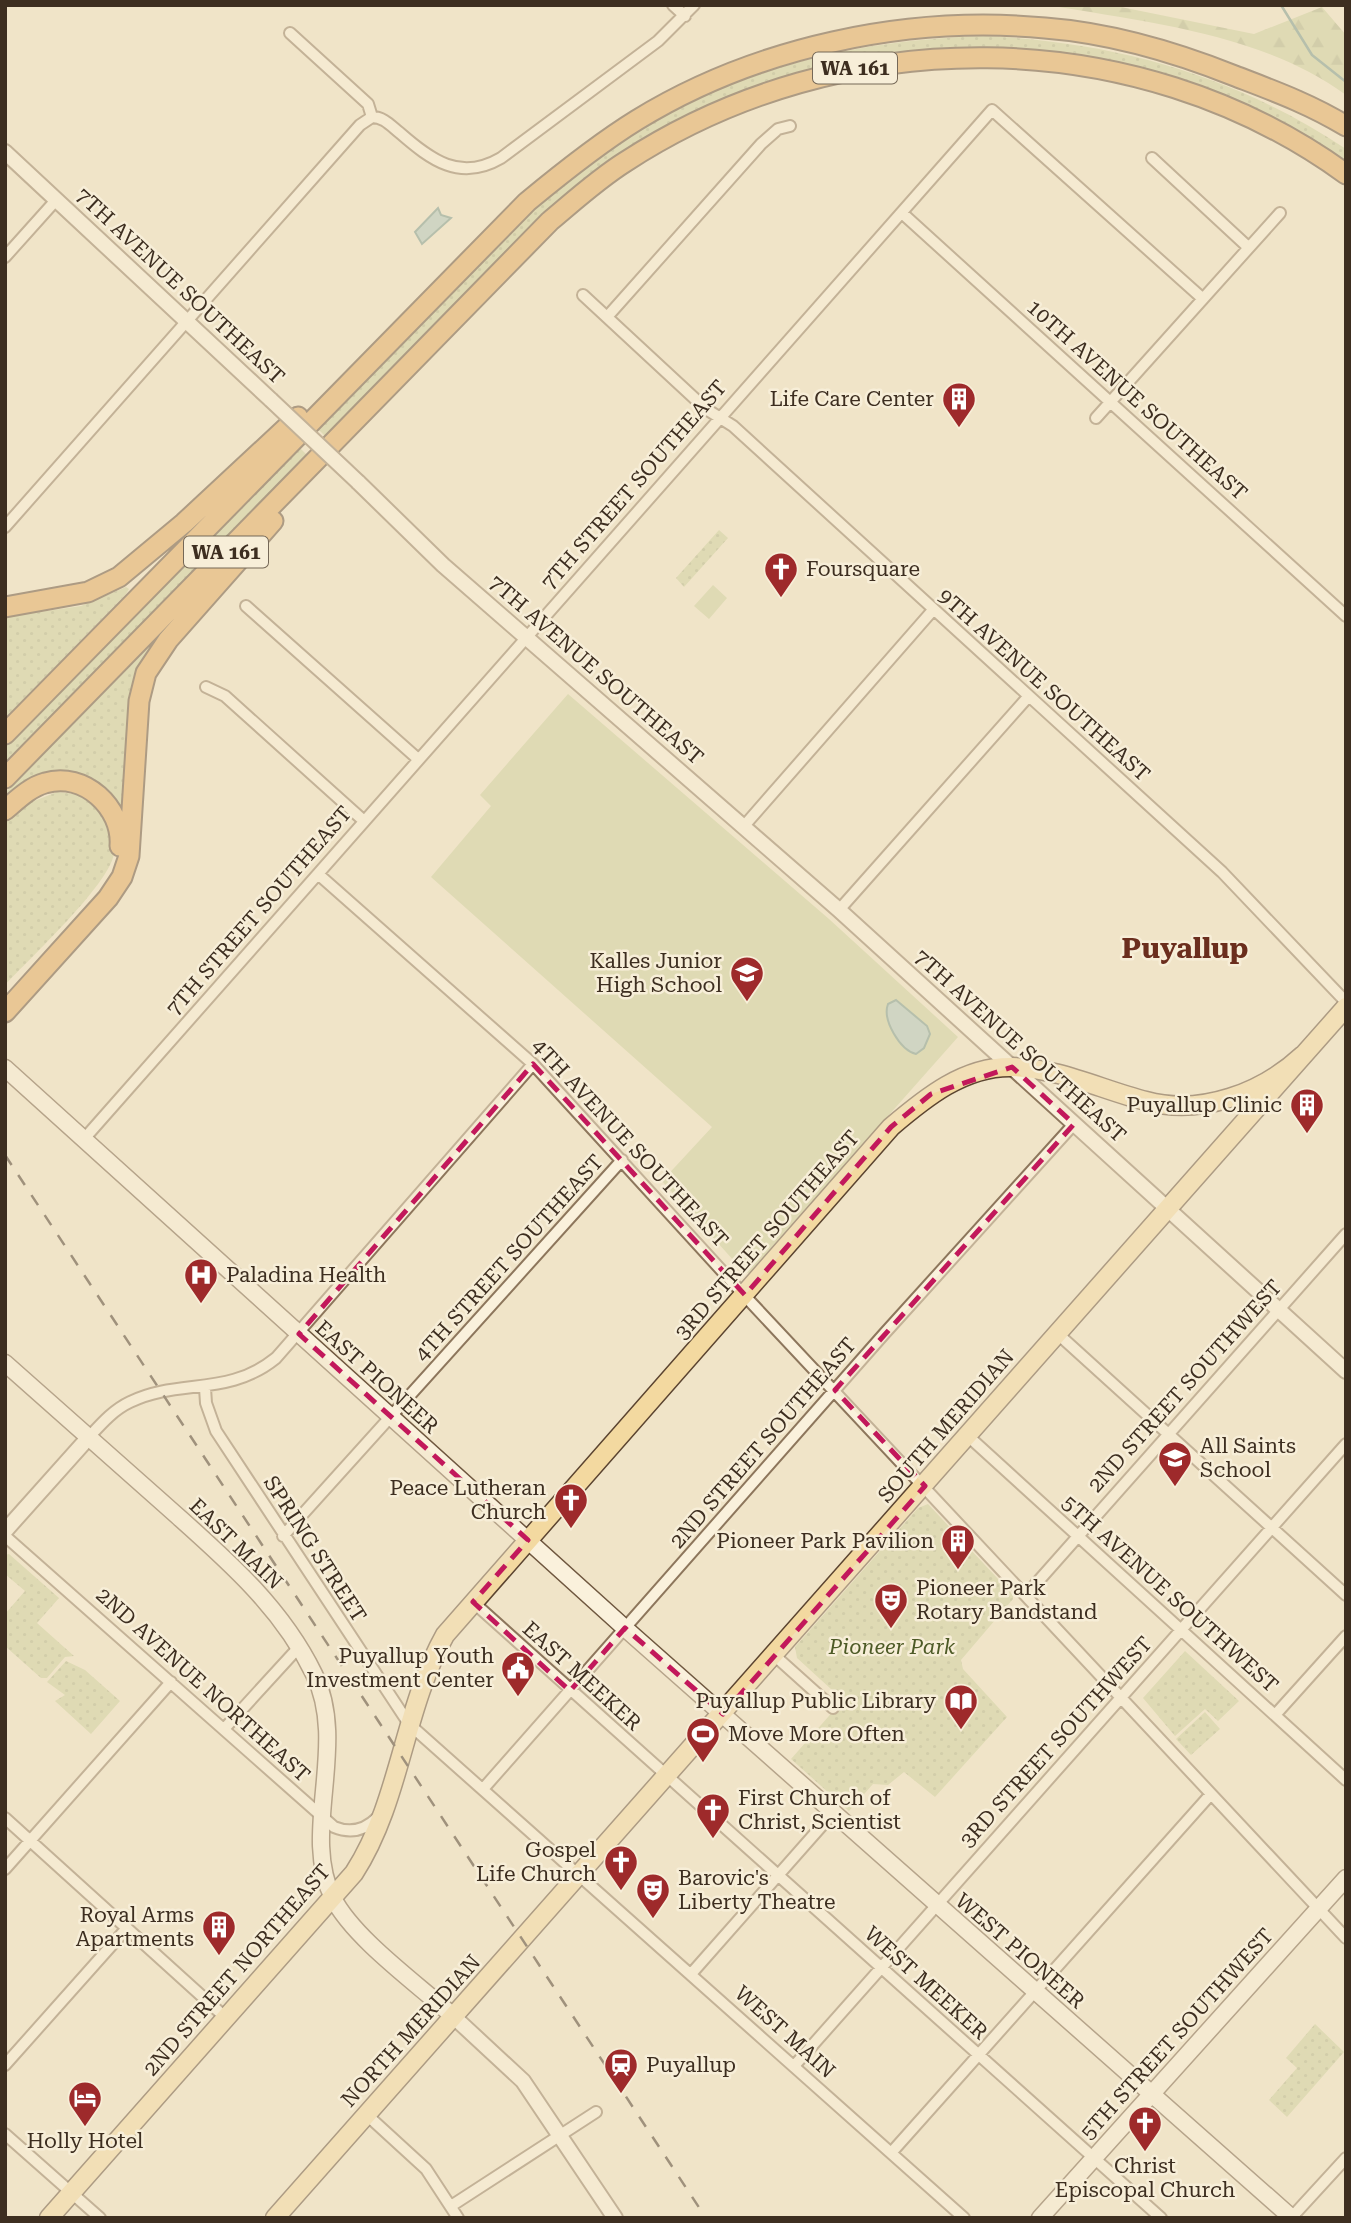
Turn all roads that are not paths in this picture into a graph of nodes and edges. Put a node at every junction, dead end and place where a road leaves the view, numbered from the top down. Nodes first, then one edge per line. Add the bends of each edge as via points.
1 (673, 5) edge
2 (694, 5) edge
3 (685, 16) junction
4 (290, 33) dead end
5 (1256, 85) junction
6 (372, 117) junction
7 (790, 126) dead end
8 (1346, 126) edge
9 (1346, 136) edge
10 (5, 152) edge
11 (1152, 158) dead end
12 (1346, 175) edge
13 (57, 199) junction
14 (902, 213) junction
15 (1280, 213) dead end
16 (1248, 247) junction
17 (5, 257) edge
18 (583, 295) dead end
19 (1202, 298) junction
20 (422, 308) junction
21 (607, 317) junction
22 (188, 321) junction
23 (446, 327) junction
24 (1111, 403) junction
25 (719, 416) junction
26 (1096, 418) dead end
27 (5, 527) edge
28 (246, 606) dead end
29 (5, 607) edge
30 (933, 610) junction
31 (1346, 616) edge
32 (526, 637) junction
33 (206, 687) dead end
34 (1028, 697) junction
35 (5, 734) edge
36 (418, 759) junction
37 (5, 778) edge
38 (5, 810) edge
39 (364, 821) junction
40 (744, 826) junction
41 (318, 874) junction
42 (839, 910) junction
43 (5, 999) edge
44 (1346, 1004) edge
45 (5, 1012) edge
46 (1303, 1055) junction
47 (533, 1065) junction
48 (1012, 1067) junction
49 (5, 1068) edge
50 (1074, 1124) junction
51 (84, 1139) junction
52 (622, 1160) junction
53 (1168, 1209) junction
54 (1346, 1234) edge
55 (744, 1295) junction
56 (1278, 1310) junction
57 (299, 1334) junction
58 (1058, 1334) junction
59 (5, 1363) edge
60 (1346, 1371) edge
61 (205, 1388) junction
62 (835, 1390) junction
63 (392, 1418) junction
64 (1168, 1434) junction
65 (968, 1436) junction
66 (89, 1437) junction
67 (1346, 1444) edge
68 (925, 1486) junction
69 (1272, 1528) junction
70 (5, 1533) edge
71 (283, 1536) junction
72 (1078, 1536) junction
73 (528, 1540) junction
74 (1026, 1595) junction
75 (1346, 1595) edge
76 (473, 1602) junction
77 (625, 1628) junction
78 (1181, 1630) junction
79 (1346, 1636) edge
80 (299, 1647) junction
81 (774, 1655) junction
82 (171, 1682) junction
83 (570, 1691) junction
84 (1121, 1697) junction
85 (833, 1708) dead end
86 (723, 1714) junction
87 (1275, 1715) junction
88 (409, 1724) junction
89 (224, 1729) junction
90 (666, 1777) junction
91 (1346, 1780) edge
92 (483, 1789) junction
93 (1211, 1794) junction
94 (383, 1812) junction
95 (834, 1813) junction
96 (5, 1818) edge
97 (324, 1818) junction
98 (30, 1841) junction
99 (5, 1869) edge
100 (580, 1875) junction
101 (777, 1877) junction
102 (1346, 1878) edge
103 (333, 1898) junction
104 (937, 1905) junction
105 (1319, 1909) junction
106 (127, 1928) junction
107 (1346, 1938) edge
108 (881, 1968) junction
109 (691, 1974) junction
110 (1035, 1992) junction
111 (454, 2017) junction
112 (226, 2018) junction
113 (978, 2055) junction
114 (5, 2065) edge
115 (794, 2066) junction
116 (1151, 2094) junction
117 (596, 2112) dead end
118 (367, 2115) junction
119 (5, 2134) edge
120 (560, 2134) junction
121 (891, 2153) junction
122 (1094, 2157) junction
123 (1346, 2158) edge
124 (72, 2193) junction
125 (451, 2206) junction
126 (49, 2218) edge
127 (100, 2218) edge
128 (275, 2218) edge
129 (458, 2218) edge
130 (615, 2218) edge
131 (964, 2218) edge
132 (1040, 2218) edge
133 (1161, 2218) edge
134 (1291, 2218) edge

1 - 3 street
2 - 3 street
3 - 6 street via 658,41 481,167 457,169 435,162 384,120
4 - 6 street via 368,104
5 - 8 highway via 1297,98
5 - 9 highway, WA 161
5 - 20 highway, WA 161 via 1181,56 1045,27 896,31 806,49 704,85 604,142 527,202
6 - 22 street via 360,125
7 - 21 street via 778,129 761,144
10 - 13 street, 7TH AVENUE SOUTHEAST
11 - 16 street
12 - 23 highway, WA 161 via 1247,116 1134,74 1004,57 908,60 856,68 796,82 728,108 623,163 550,221
13 - 17 street
13 - 22 street, 7TH AVENUE SOUTHEAST
14 - 19 street, 7TH STREET SOUTHEAST via 992,110
14 - 24 street, 10TH AVENUE SOUTHEAST
14 - 25 street, 7TH STREET SOUTHEAST
15 - 16 street
16 - 19 street
18 - 21 street, 9TH AVENUE SOUTHEAST
19 - 24 street
20 - 29 highway via 134,567 88,592
20 - 35 highway, WA 161
21 - 25 street, 9TH AVENUE SOUTHEAST
22 - 27 street
22 - 32 street, 7TH AVENUE SOUTHEAST, bridge via 443,565
23 - 37 highway, WA 161
23 - 45 highway via 152,662 139,701 129,856 122,877
24 - 26 street
24 - 31 street, 10TH AVENUE SOUTHEAST
25 - 30 street, 9TH AVENUE SOUTHEAST
25 - 32 street, 7TH STREET SOUTHEAST
28 - 36 street
30 - 34 street, 9TH AVENUE SOUTHEAST
30 - 40 street
32 - 36 street, 7TH STREET SOUTHEAST
32 - 40 street, 7TH AVENUE SOUTHEAST
33 - 39 street via 225,696
34 - 42 street
34 - 44 street, 9TH AVENUE SOUTHEAST via 1222,872
36 - 39 street, 7TH STREET SOUTHEAST
38 - 43 highway via 38,785 74,782 105,802 116,818 121,841 108,884
39 - 41 street, 7TH STREET SOUTHEAST
40 - 42 street, 7TH AVENUE SOUTHEAST
41 - 47 street, 4TH AVENUE SOUTHEAST
41 - 51 street, 7TH STREET SOUTHEAST
42 - 48 street, 7TH AVENUE SOUTHEAST
44 - 46 main road, SOUTH MERIDIAN
46 - 48 main road, 3RD STREET SOUTHEAST via 1253,1089 1188,1105 1161,1105 1059,1074
46 - 53 main road, SOUTH MERIDIAN
47 - 52 street, 4TH AVENUE SOUTHEAST
47 - 57 street
48 - 50 street, 7TH AVENUE SOUTHEAST
48 - 55 main road, 3RD STREET SOUTHEAST via 952,1083 891,1127
49 - 51 main road, EAST PIONEER
50 - 53 street, 7TH AVENUE SOUTHEAST
50 - 62 street, 2ND STREET SOUTHEAST
51 - 57 main road, EAST PIONEER
52 - 55 street, 4TH AVENUE SOUTHEAST
52 - 63 street, 4TH STREET SOUTHEAST
53 - 56 street, 7TH AVENUE SOUTHEAST
53 - 58 main road, SOUTH MERIDIAN
54 - 56 street, 2ND STREET SOUTHWEST
55 - 62 street, 4TH AVENUE SOUTHEAST
55 - 73 main road, 3RD STREET SOUTHEAST
56 - 60 street, 7TH AVENUE SOUTHEAST
56 - 64 street, 2ND STREET SOUTHWEST
57 - 61 street via 260,1369
57 - 63 main road, EAST PIONEER
58 - 64 street
58 - 65 main road, SOUTH MERIDIAN
59 - 66 main road, EAST MAIN
61 - 66 street via 132,1401
61 - 71 street, SPRING STREET via 216,1431
62 - 68 street, 4TH AVENUE SOUTHEAST
62 - 77 street, 2ND STREET SOUTHEAST
63 - 71 street, 4TH STREET SOUTHEAST
63 - 73 main road, EAST PIONEER
64 - 69 street
64 - 72 street, 2ND STREET SOUTHWEST
65 - 68 main road, SOUTH MERIDIAN
65 - 72 street, 5TH AVENUE SOUTHWEST
66 - 70 street
66 - 80 main road, EAST MAIN via 242,1576
67 - 69 street, 3RD STREET SOUTHWEST
68 - 74 street, 4TH AVENUE SOUTHEAST
68 - 81 main road, SOUTH MERIDIAN
69 - 75 street
69 - 78 street, 3RD STREET SOUTHWEST
70 - 82 street, 2ND AVENUE NORTHEAST
71 - 88 street, SPRING STREET
72 - 74 street, 2ND STREET SOUTHWEST
72 - 78 street, 5TH AVENUE SOUTHWEST
73 - 76 main road, 3RD STREET SOUTHEAST
73 - 77 main road, EAST PIONEER
74 - 84 street, 4TH AVENUE SOUTHEAST
76 - 83 street, EAST MEEKER
76 - 88 main road, 3RD STREET SOUTHEAST via 436,1651
77 - 83 street, 2ND STREET SOUTHEAST
77 - 86 main road, EAST PIONEER
78 - 84 street, 3RD STREET SOUTHWEST
78 - 87 street, 5TH AVENUE SOUTHWEST
79 - 87 street
80 - 89 street
80 - 97 main road, EAST MAIN via 326,1706
81 - 85 street
81 - 86 main road, SOUTH MERIDIAN
82 - 89 street, 2ND AVENUE NORTHEAST
82 - 98 street
83 - 90 street, EAST MEEKER
83 - 92 street, 2ND STREET SOUTHEAST
84 - 93 street, 4TH AVENUE SOUTHEAST
84 - 104 street, 3RD STREET SOUTHWEST
86 - 90 main road, SOUTH MERIDIAN
86 - 95 main road, WEST PIONEER
87 - 91 street, 5TH AVENUE SOUTHWEST
88 - 92 street
88 - 94 main road, 2ND STREET NORTHEAST
89 - 97 street, 2ND AVENUE NORTHEAST
90 - 100 main road, SOUTH MERIDIAN
90 - 101 street, WEST MEEKER
92 - 100 street
93 - 105 street, 4TH AVENUE SOUTHEAST
93 - 110 street
94 - 97 street, 2ND AVENUE NORTHEAST via 355,1830 341,1830
94 - 103 main road, 2ND STREET NORTHEAST via 361,1861
95 - 101 street
95 - 104 main road, WEST PIONEER
96 - 98 street
97 - 103 main road, EAST MAIN via 323,1863
98 - 99 street
98 - 106 street
100 - 109 street, WEST MAIN
100 - 111 main road, NORTH MERIDIAN
101 - 108 street, WEST MEEKER
101 - 109 street
102 - 105 main road, 5TH STREET SOUTHWEST
103 - 111 main road via 361,1934
103 - 112 main road, 2ND STREET NORTHEAST
104 - 108 street, 3RD STREET SOUTHWEST
104 - 110 main road, WEST PIONEER
105 - 107 street, 4TH AVENUE SOUTHEAST
105 - 116 main road, 5TH STREET SOUTHWEST
106 - 112 street
106 - 114 street
108 - 113 street, WEST MEEKER
108 - 115 street, 3RD STREET SOUTHWEST
109 - 115 street, WEST MAIN
110 - 113 street
110 - 116 main road, WEST PIONEER
111 - 118 main road, NORTH MERIDIAN
111 - 120 street via 515,2072
112 - 124 main road, 2ND STREET NORTHEAST
113 - 121 street
113 - 122 street, WEST MEEKER
115 - 121 street, WEST MAIN
116 - 122 main road, 5TH STREET SOUTHWEST
116 - 134 main road, WEST PIONEER
117 - 120 street
118 - 125 street via 426,2169
118 - 128 main road, NORTH MERIDIAN
119 - 124 street
120 - 125 street
120 - 130 street
121 - 131 street, WEST MAIN
122 - 132 main road, 5TH STREET SOUTHWEST
122 - 133 street, WEST MEEKER
123 - 134 street
124 - 126 main road, 2ND STREET NORTHEAST
124 - 127 street
125 - 129 street

